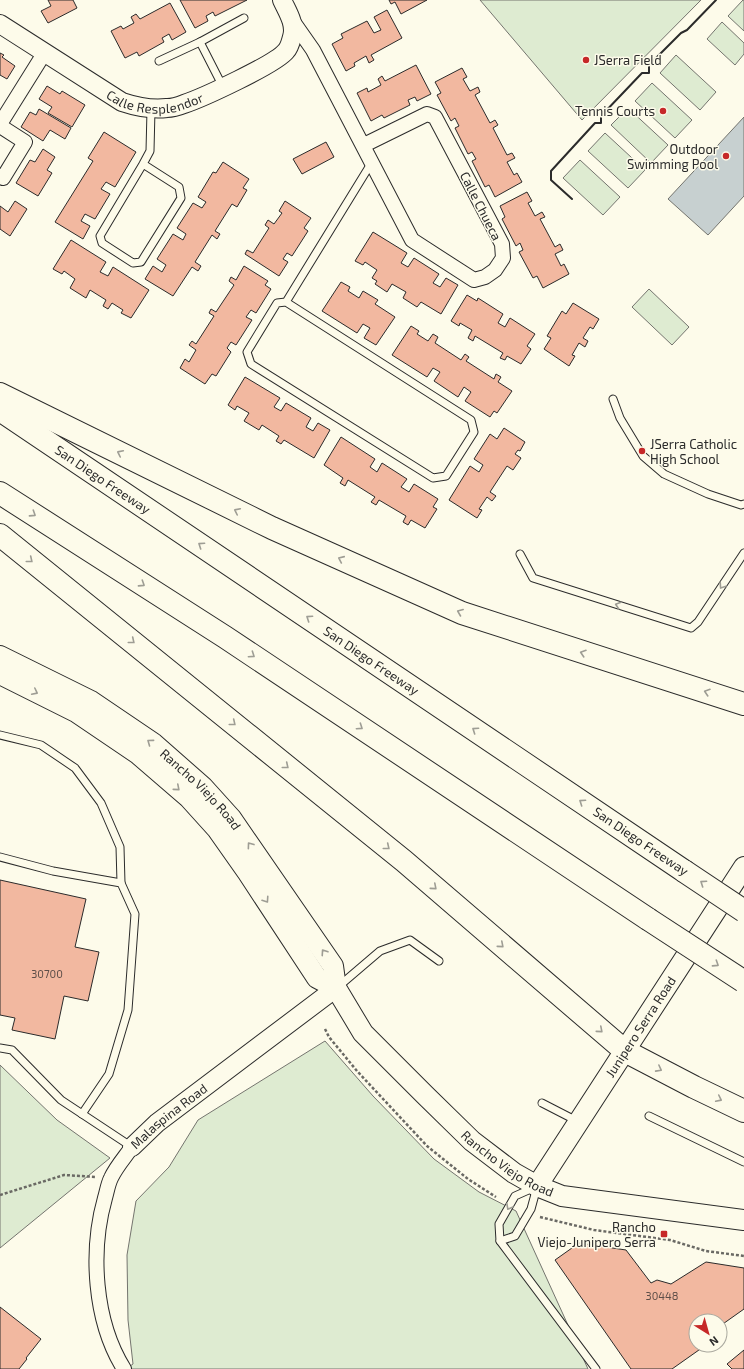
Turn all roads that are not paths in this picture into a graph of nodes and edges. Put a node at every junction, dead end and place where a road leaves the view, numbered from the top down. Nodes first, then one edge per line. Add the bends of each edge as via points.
1 (282, 0) edge
2 (244, 18) dead end
3 (292, 20) junction
4 (0, 24) edge
5 (200, 42) junction
6 (45, 52) junction
7 (159, 61) dead end
8 (223, 87) junction
9 (151, 109) junction
10 (0, 125) edge
11 (364, 145) junction
12 (372, 162) junction
13 (144, 164) junction
14 (1, 177) edge
15 (286, 302) junction
16 (0, 394) edge
17 (613, 399) dead end
18 (0, 410) edge
19 (0, 493) edge
20 (744, 504) edge
21 (0, 535) edge
22 (744, 553) edge
23 (520, 554) dead end
24 (0, 656) edge
25 (0, 674) edge
26 (744, 704) edge
27 (0, 735) edge
28 (0, 857) edge
29 (744, 867) edge
30 (121, 883) junction
31 (744, 911) edge
32 (439, 961) dead end
33 (744, 982) edge
34 (336, 988) junction
35 (0, 1048) edge
36 (625, 1051) junction
37 (542, 1103) dead end
38 (744, 1111) edge
39 (82, 1114) junction
40 (649, 1116) dead end
41 (578, 1122) junction
42 (132, 1147) junction
43 (744, 1162) edge
44 (537, 1186) junction
45 (744, 1220) edge
46 (500, 1241) junction
47 (118, 1367) edge
48 (596, 1369) edge

1 - 3 street, Calle Chueca
2 - 5 lane
3 - 8 street, Calle Resplendor via 293,36 286,51 274,61
3 - 11 street, Calle Chueca via 313,50
4 - 6 street, Calle Resplendor
5 - 7 lane
5 - 8 lane
6 - 9 street, Calle Resplendor via 122,102
6 - 10 street
8 - 9 street, Calle Resplendor via 185,104
9 - 13 lane via 150,151
10 - 14 street via 25,142
11 - 12 street, Calle Chueca
11 - 12 street, Calle Chueca via 427,114 435,117 502,244 503,258 495,270 485,277 474,280 412,240
12 - 15 lane
13 - 13 lane via 100,236 102,243 134,263 141,262 181,198 179,187
15 - 15 lane via 277,303 247,352 251,364 433,478 446,476 474,432 471,420
26 -> 16 highway via 462,613 272,528
17 - 20 lane via 620,418 643,456 664,474 708,494
31 -> 18 highway, San Diego Freeway, bridge
19 -> 33 highway, bridge via 226,637
21 -> 36 highway via 404,861
22 -> 23 lane via 698,622 690,628 533,578
34 -> 24 main road, Rancho Viejo Road via 333,966 236,824 203,787 152,743 91,702
25 -> 34 main road, Rancho Viejo Road via 76,712 138,754 189,798 217,829 317,978
27 - 30 lane via 41,745 75,768 101,803 120,846
28 - 30 lane
29 - 36 main road, Junipero Serra Road
30 - 39 lane via 135,914 128,1010 109,1074
32 - 34 lane via 410,940 380,951
34 - 42 street, Malaspina Road via 157,1123
34 - 44 main road, Rancho Viejo Road via 363,1033 425,1095 472,1141
35 - 39 lane via 12,1050 61,1100
36 -> 38 highway
36 - 41 main road, Junipero Serra Road
37 - 41 lane
39 - 42 lane
40 - 43 lane
41 - 44 main road, Junipero Serra Road
42 - 47 street, Malaspina Road via 111,1177 96,1239 100,1304
44 - 45 main road, Rancho Viejo Road via 562,1196
44 - 46 lane via 532,1209 515,1236
44 -> 46 lane via 515,1196 499,1224
46 - 48 lane

